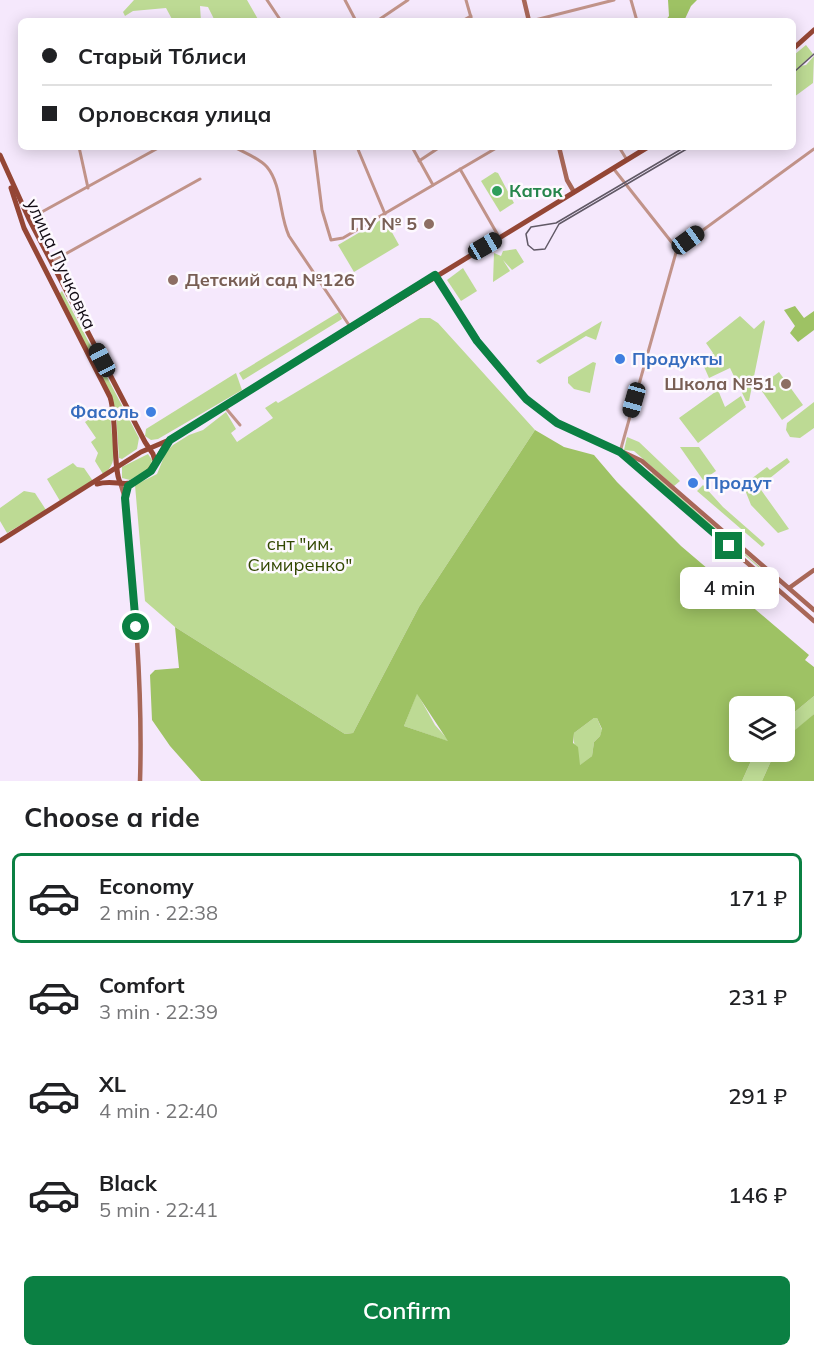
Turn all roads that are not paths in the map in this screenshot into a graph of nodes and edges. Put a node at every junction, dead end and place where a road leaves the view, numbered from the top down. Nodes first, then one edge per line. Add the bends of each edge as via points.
1 (267, 0) edge
2 (345, 0) edge
3 (408, 0) edge
4 (466, 0) edge
5 (524, 0) edge
6 (614, 0) edge
7 (631, 0) edge
8 (279, 18) edge
9 (354, 18) edge
10 (381, 18) edge
11 (471, 18) edge
12 (529, 18) edge
13 (542, 18) edge
14 (635, 18) edge
15 (814, 30) edge
16 (796, 46) edge
17 (814, 149) edge
18 (80, 150) edge
19 (155, 150) edge
20 (239, 150) edge
21 (314, 150) edge
22 (358, 150) edge
23 (414, 150) edge
24 (436, 150) edge
25 (493, 150) edge
26 (560, 150) edge
27 (621, 150) edge
28 (643, 150) edge
29 (0, 155) edge
30 (627, 160) junction
31 (419, 161) junction
32 (613, 168) junction
33 (460, 169) junction
34 (7, 174) junction
35 (200, 179) dead end
36 (433, 185) junction
37 (88, 188) junction
38 (574, 192) junction
39 (385, 214) junction
40 (28, 217) junction
41 (20, 218) junction
42 (499, 237) junction
43 (677, 249) junction
44 (51, 262) junction
45 (435, 275) junction
46 (63, 285) junction
47 (55, 290) junction
48 (351, 328) junction
49 (224, 406) junction
50 (240, 425) dead end
51 (170, 440) junction
52 (148, 448) junction
53 (141, 452) junction
54 (620, 452) junction
55 (153, 454) junction
56 (156, 464) junction
57 (118, 467) junction
58 (120, 482) junction
59 (131, 483) junction
60 (89, 487) junction
61 (125, 498) junction
62 (0, 542) edge
63 (814, 570) edge
64 (789, 588) junction
65 (783, 594) junction
66 (814, 610) edge
67 (814, 621) edge
68 (140, 781) edge

1 - 8 street
2 - 9 street
3 - 10 street
4 - 11 street
5 - 12 street
6 - 13 street
7 - 14 street
15 - 16 main road
17 - 43 street
18 - 37 street
19 - 37 street
20 - 48 street via 266,166 275,184 288,236
21 - 39 street via 322,210 331,240 343,238
22 - 39 street
23 - 31 street
24 - 31 street
25 - 33 street
26 - 38 street
27 - 30 street
28 - 30 main road
29 - 34 main road, улица Пучковка
30 - 32 main road
31 - 36 street
32 - 38 main road
32 - 43 street
33 - 36 street
33 - 42 street
34 - 40 main road, улица Пучковка
34 - 41 main road, улица Пучковка
35 - 44 street
36 - 39 street
37 - 40 street
38 - 42 main road
40 - 41 street
40 - 44 main road, улица Пучковка
41 - 47 main road, улица Пучковка
42 - 45 main road
43 - 54 street
44 - 46 main road, улица Пучковка
45 - 48 main road
45 - 54 street via 477,341 526,399 557,423
46 - 47 main road
46 - 52 main road, улица Пучковка
47 - 57 main road, улица Пучковка via 111,402
48 - 49 main road
49 - 50 street
49 - 51 main road
51 - 52 main road
51 - 56 main road
52 - 53 main road
52 - 55 main road, улица Пучковка
53 - 55 main road
53 - 57 main road
54 - 64 street via 642,461
54 - 65 street
55 - 56 main road
56 - 59 main road
57 - 58 main road, улица Пучковка
57 - 60 main road
58 - 59 main road
58 - 60 main road via 105,481
58 - 61 street
59 - 61 street
60 - 62 main road
61 - 68 street via 142,719
63 - 64 street
64 - 65 street
64 - 66 street
65 - 67 street

